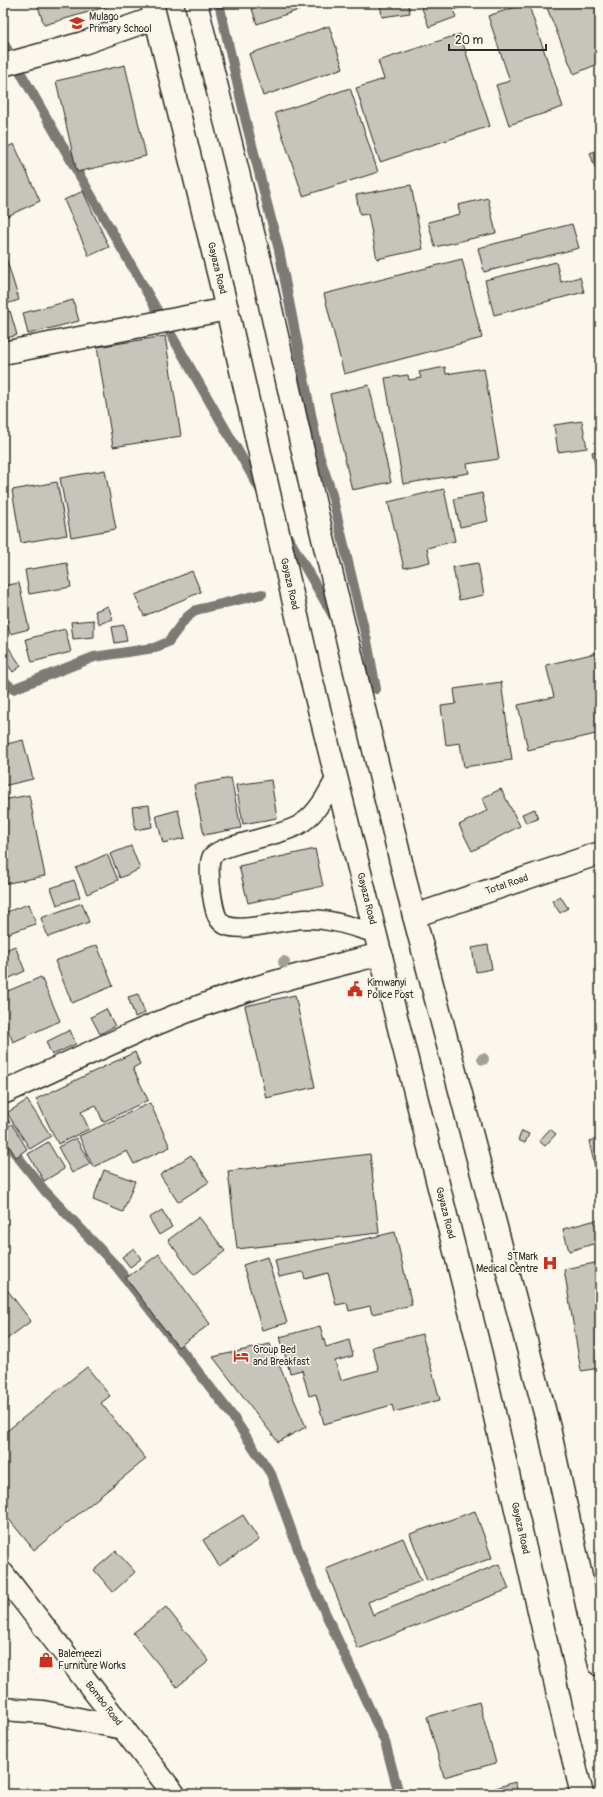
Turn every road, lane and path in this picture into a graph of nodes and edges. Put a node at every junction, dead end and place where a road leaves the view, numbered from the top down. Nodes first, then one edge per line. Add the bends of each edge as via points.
1 (196, 3) edge
2 (153, 11) edge
3 (3, 65) edge
4 (227, 309) junction
5 (3, 353) edge
6 (336, 777) junction
7 (600, 853) edge
8 (414, 916) junction
9 (376, 933) junction
10 (381, 954) junction
11 (3, 1093) edge
12 (3, 1574) edge
13 (600, 1665) edge
14 (3, 1709) edge
15 (123, 1728) junction
16 (174, 1794) edge
17 (582, 1794) edge

1 - 8 main road via 262,268 315,505
2 - 3 main road via 83,43
2 - 4 main road, Gayaza Road
4 - 5 main road
4 - 6 main road, Gayaza Road
6 - 9 main road, Gayaza Road
6 - 9 lane via 326,797 303,823 270,836 223,849 212,856 208,866 217,918 225,925 237,929 285,921 321,919
7 - 8 main road, Total Road
8 - 13 main road via 549,1428
9 - 10 main road, Gayaza Road
10 - 11 main road via 274,982 209,1003 146,1028
10 - 17 main road, Gayaza Road via 481,1355
12 - 15 main road, Bombo Road
14 - 15 main road via 43,1712
15 - 16 main road, Bombo Road

